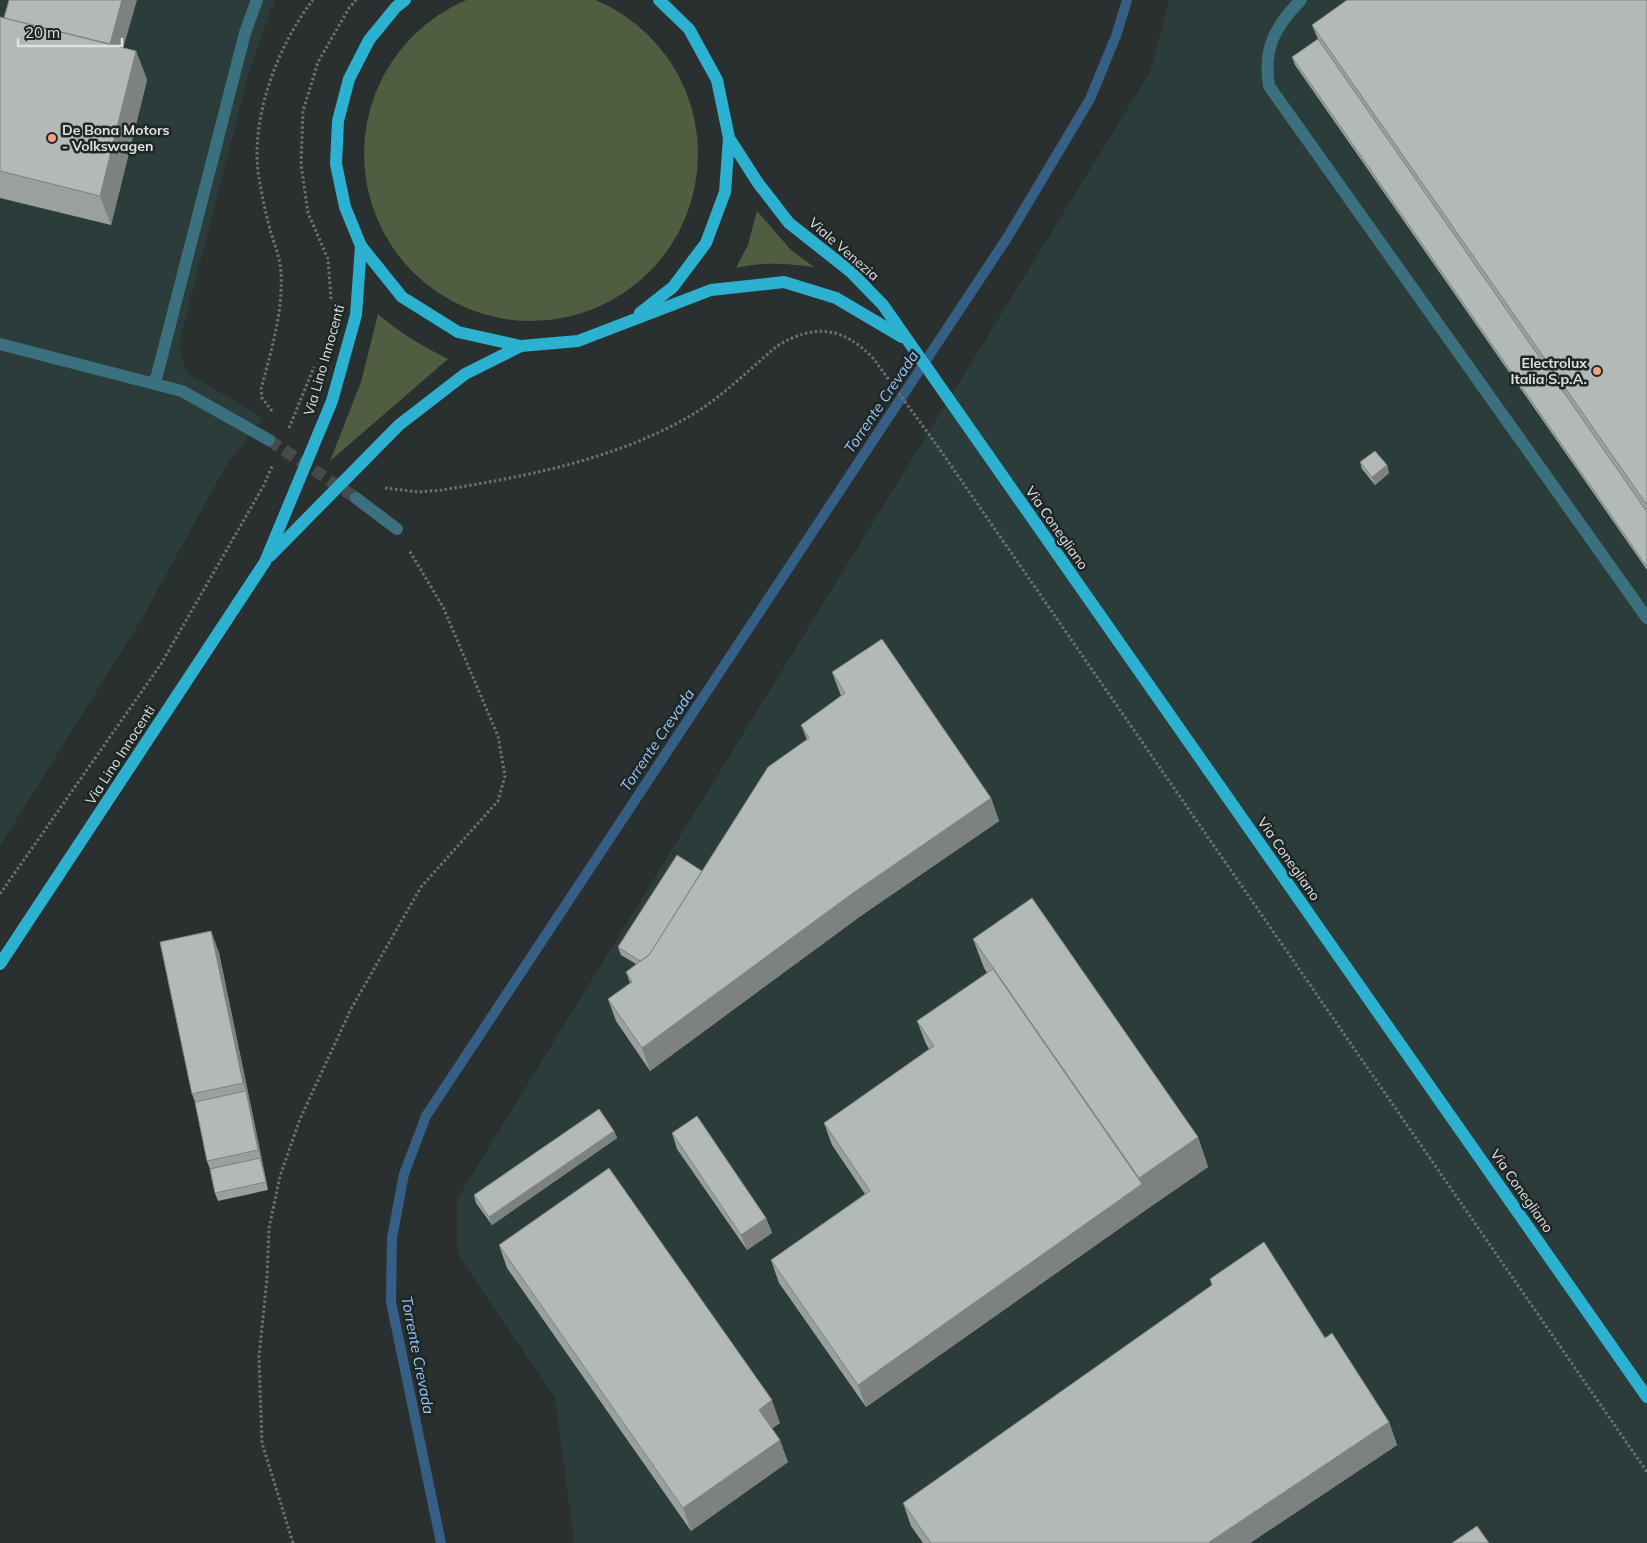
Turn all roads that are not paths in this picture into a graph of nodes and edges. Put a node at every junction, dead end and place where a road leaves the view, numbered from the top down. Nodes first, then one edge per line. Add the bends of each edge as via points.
1 (257, 0) edge
2 (405, 0) edge
3 (659, 0) edge
4 (1300, 0) edge
5 (729, 138) junction
6 (361, 246) junction
7 (630, 320) junction
8 (906, 339) junction
9 (0, 344) edge
10 (521, 346) junction
11 (155, 383) junction
12 (269, 440) tunnel mouth
13 (356, 498) tunnel mouth
14 (397, 529) road end
15 (265, 562) junction
16 (1647, 618) edge
17 (0, 964) edge
18 (1647, 1397) edge

1 - 11 lane via 245,33
2 - 6 main road, Viale Venezia via 369,40 349,79 338,121 336,164 344,207
3 - 5 main road, Viale Venezia via 689,29 717,80
4 - 16 lane via 1282,18 1270,46 1266,66 1269,86
5 - 7 main road, Viale Venezia via 725,192 706,243 673,287
5 - 8 main road, Viale Venezia via 758,184 789,223 851,272 883,304
6 - 10 main road, Viale Venezia via 402,297 458,332
6 - 15 main road, Via Lino Innocenti via 356,315 332,401
7 - 8 main road, Viale Venezia via 711,290 784,282 836,298
7 - 10 main road, Viale Venezia via 578,341
8 - 18 main road, Via Conegliano
9 - 11 lane
10 - 15 main road, Via Lino Innocenti via 465,374 399,425
11 - 12 lane via 182,391
13 - 14 lane
15 - 17 main road, Via Lino Innocenti

